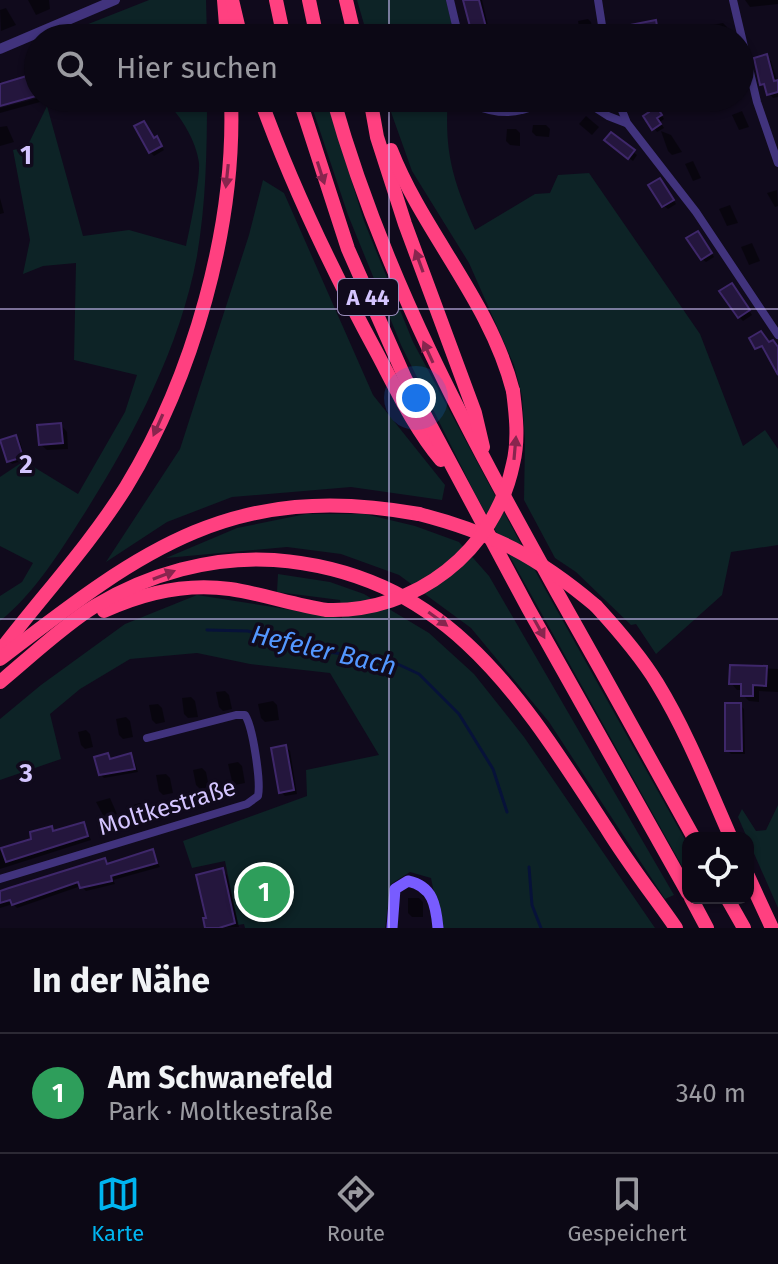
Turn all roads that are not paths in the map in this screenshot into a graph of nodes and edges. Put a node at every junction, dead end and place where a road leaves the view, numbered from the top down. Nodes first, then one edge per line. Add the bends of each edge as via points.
1 (115, 0) edge
2 (224, 0) edge
3 (232, 0) edge
4 (276, 0) edge
5 (309, 0) edge
6 (346, 0) edge
7 (450, 0) edge
8 (598, 0) edge
9 (733, 0) edge
10 (93, 4) edge
11 (52, 24) edge
12 (226, 24) edge
13 (238, 24) edge
14 (281, 24) edge
15 (314, 24) edge
16 (352, 24) edge
17 (456, 24) edge
18 (602, 24) edge
19 (739, 24) edge
20 (24, 37) edge
21 (0, 49) edge
22 (754, 89) edge
23 (231, 112) edge
24 (266, 112) edge
25 (303, 112) edge
26 (337, 112) edge
27 (373, 112) edge
28 (375, 112) edge
29 (602, 112) edge
30 (623, 112) edge
31 (627, 123) junction
32 (778, 163) edge
33 (778, 335) edge
34 (489, 471) junction
35 (461, 486) junction
36 (55, 638) junction
37 (0, 651) edge
38 (0, 659) edge
39 (0, 682) edge
40 (147, 738) dead end
41 (691, 832) edge
42 (728, 832) edge
43 (0, 879) edge
44 (682, 883) edge
45 (754, 889) edge
46 (694, 904) edge
47 (730, 904) edge
48 (392, 928) edge
49 (438, 928) edge
50 (676, 928) edge
51 (707, 928) edge
52 (744, 928) edge
53 (772, 928) edge

1 - 10 street
2 - 12 highway
3 - 13 highway
4 - 14 highway
5 - 15 highway
6 - 16 highway
7 - 17 street
8 - 18 street
9 - 19 street
10 - 11 street
20 - 21 street
22 - 32 street
23 -> 37 highway via 229,157 207,294 157,428 126,487 62,577
24 - 35 highway via 315,232 368,337 425,441
25 -> 35 highway, A 44 via 362,283
34 -> 26 highway, A 44 via 396,280
34 -> 27 highway via 475,413 405,224
36 -> 28 highway, bridge via 107,609 184,588 229,589 327,610 363,609 434,581 468,553 493,517 510,475 516,434 513,391 490,325 413,196
29 - 31 street
30 - 31 street
31 - 33 street via 696,212
34 - 41 highway, A 44
35 -> 44 highway, A 44
36 - 39 highway
36 -> 50 highway via 93,607 124,591 177,570 237,560 331,569 409,598 452,629 502,680
38 - 42 highway, bridge via 134,561 200,528 252,512 309,505 419,514 499,539 557,574 596,606 657,682
40 - 43 street, Moltkestraße via 245,715 258,796 247,804
45 - 53 highway
46 - 51 highway, A 44
47 - 52 highway
48 - 49 main road via 395,889 408,881 429,892

